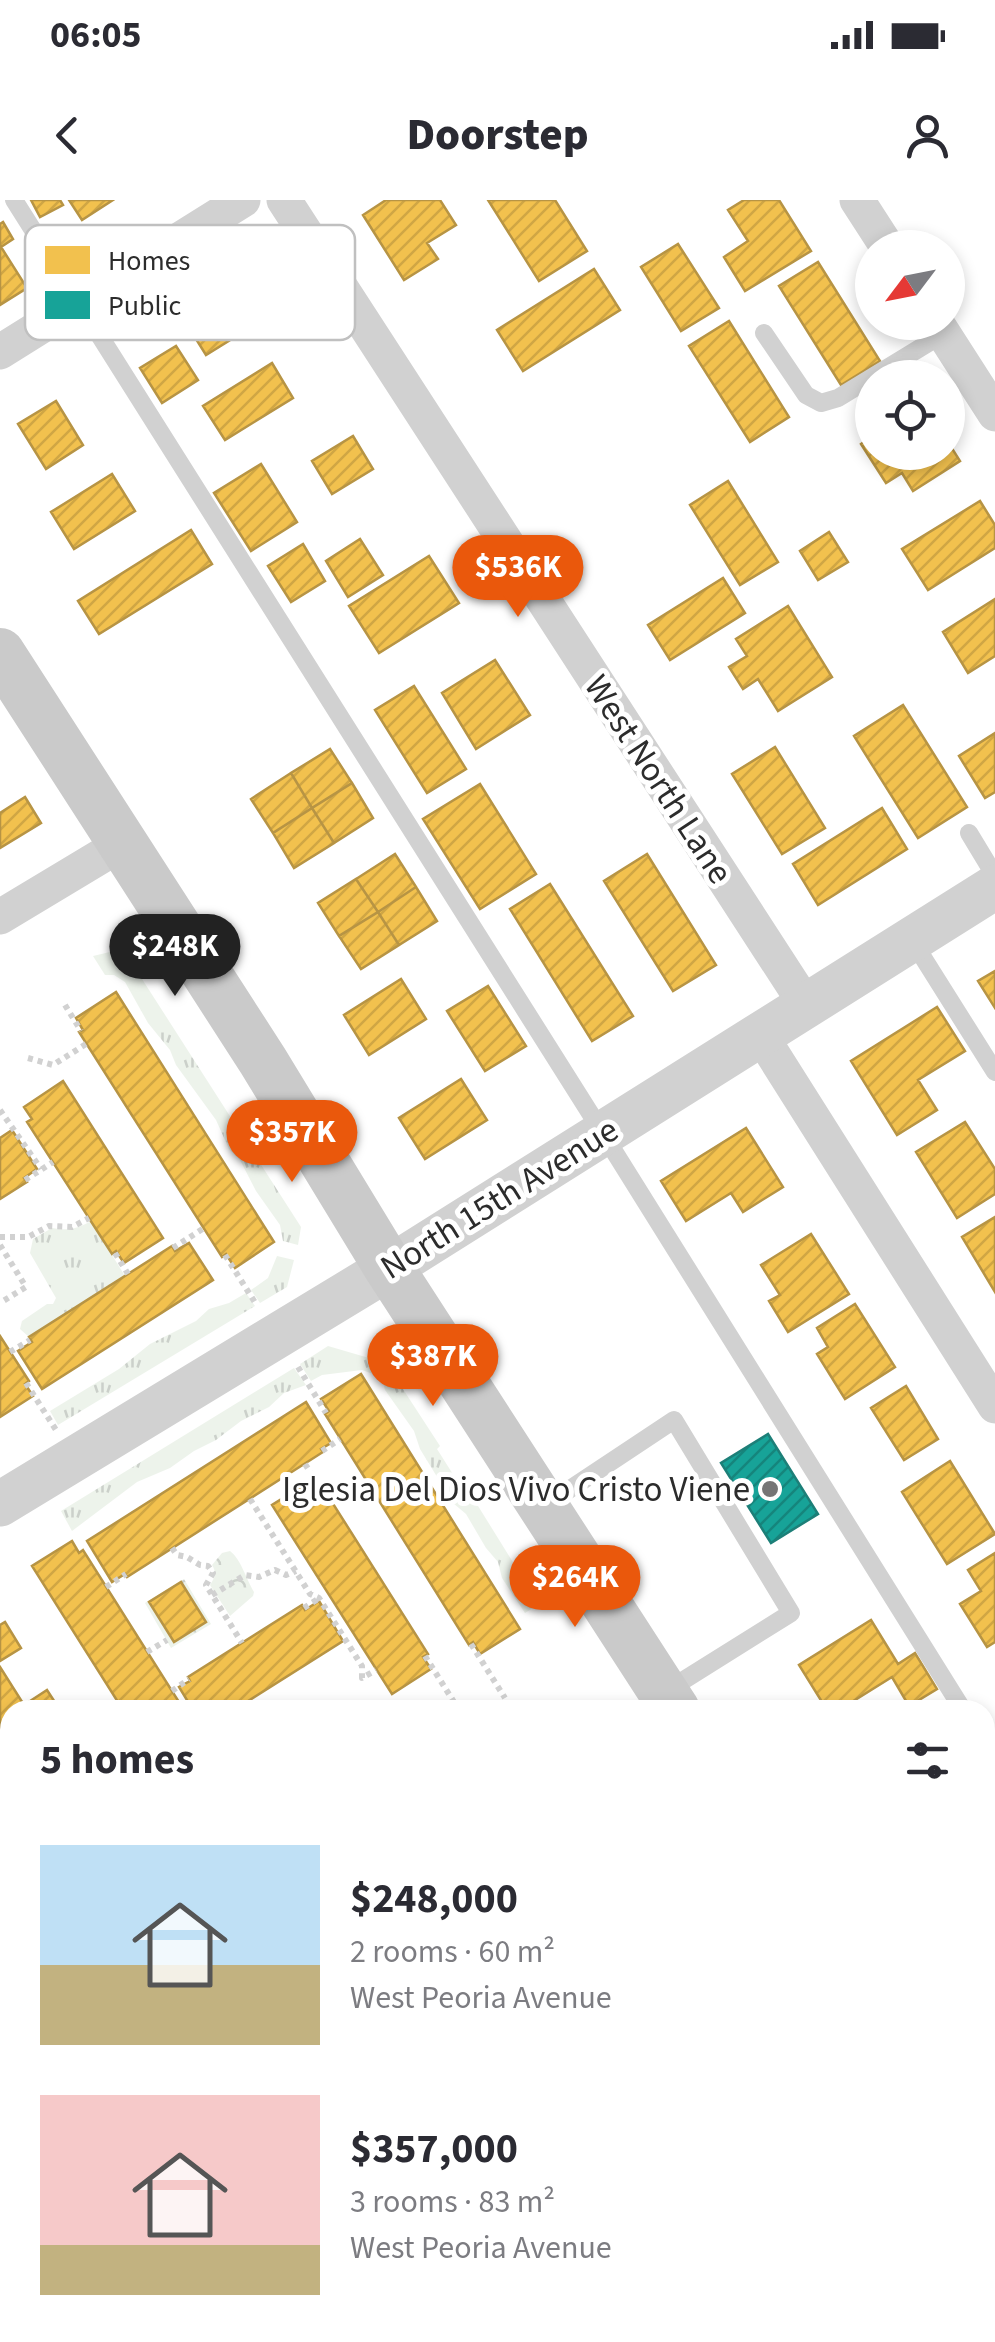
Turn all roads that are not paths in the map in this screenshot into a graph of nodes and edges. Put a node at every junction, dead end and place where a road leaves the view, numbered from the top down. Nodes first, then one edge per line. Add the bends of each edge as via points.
1 (14, 200) edge
2 (243, 200) edge
3 (284, 200) edge
4 (857, 200) edge
5 (30, 225) edge
6 (203, 225) edge
7 (300, 225) edge
8 (876, 230) edge
9 (355, 309) edge
10 (764, 332) dead end
11 (25, 337) edge
12 (103, 340) edge
13 (922, 340) edge
14 (947, 340) edge
15 (0, 352) edge
16 (995, 414) edge
17 (0, 654) edge
18 (969, 833) dead end
19 (123, 844) junction
20 (995, 876) edge
21 (995, 886) edge
22 (0, 917) edge
23 (912, 939) junction
24 (806, 1005) junction
25 (760, 1034) junction
26 (995, 1072) edge
27 (602, 1132) junction
28 (389, 1268) junction
29 (995, 1406) edge
30 (0, 1504) edge
31 (544, 1506) junction
32 (668, 1700) edge
33 (670, 1700) edge
34 (957, 1700) edge

1 - 5 lane
2 - 6 street
3 - 7 street, West North Lane
4 - 8 street
9 - 24 street, West North Lane
10 - 13 lane via 806,395 821,403
11 - 15 street
12 - 27 lane
14 - 16 street
17 - 19 main road
18 - 20 lane
19 - 22 street
19 - 28 main road
21 - 23 street, North 15th Avenue
23 - 24 street, North 15th Avenue
23 - 26 lane
24 - 25 street, North 15th Avenue
25 - 27 street, North 15th Avenue
25 - 29 street
27 - 28 street, North 15th Avenue
27 - 34 lane
28 - 30 street, North 15th Avenue
28 - 31 main road
31 - 32 main road
31 - 33 lane via 674,1420 791,1613

